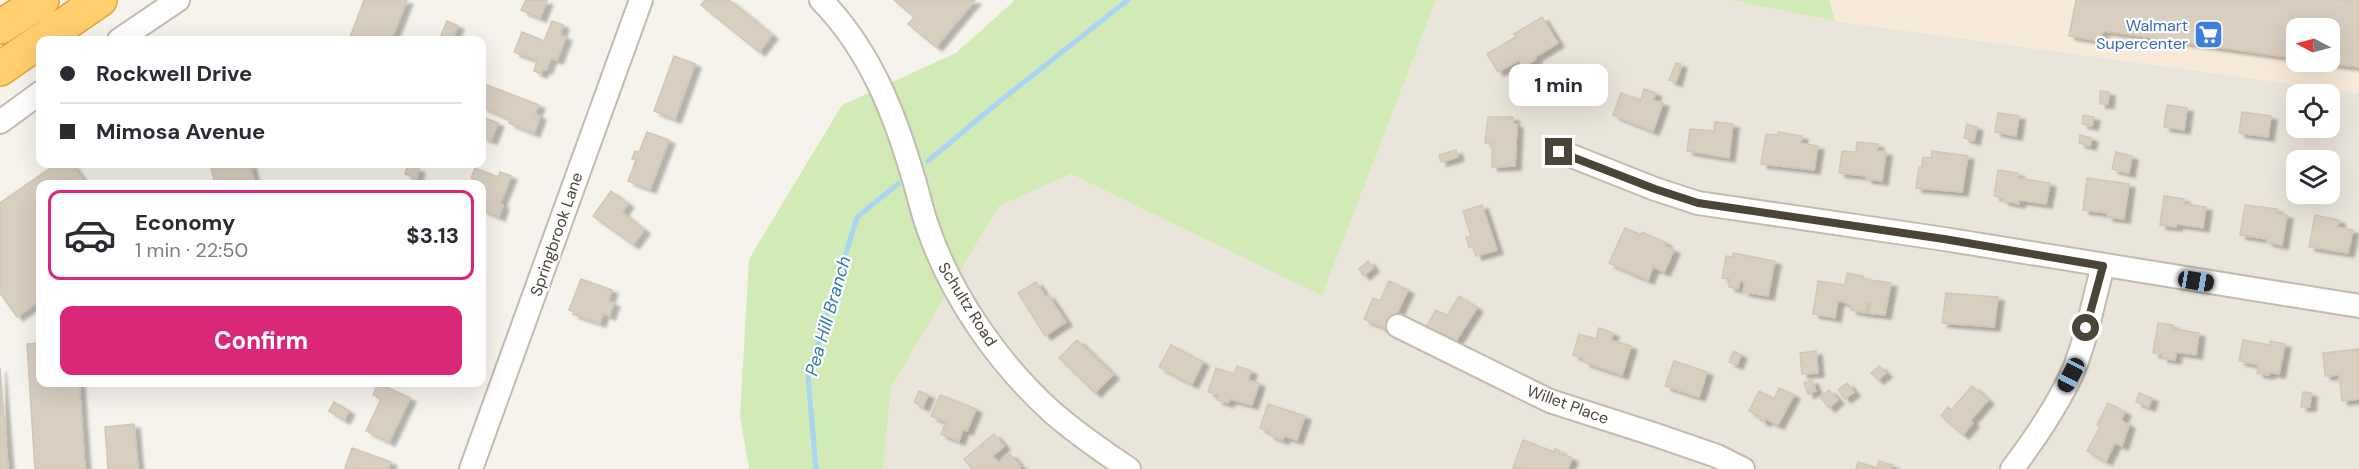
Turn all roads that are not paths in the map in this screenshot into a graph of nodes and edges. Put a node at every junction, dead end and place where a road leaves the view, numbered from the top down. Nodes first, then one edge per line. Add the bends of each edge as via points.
1 (42, 0) edge
2 (100, 0) edge
3 (178, 0) edge
4 (641, 0) edge
5 (820, 0) edge
6 (0, 27) edge
7 (48, 36) edge
8 (125, 36) edge
9 (36, 44) edge
10 (0, 69) edge
11 (36, 96) edge
12 (0, 122) edge
13 (1559, 152) dead end
14 (2103, 266) junction
15 (2359, 306) edge
16 (1398, 326) dead end
17 (471, 469) edge
18 (1129, 469) edge
19 (1743, 469) edge
20 (2012, 469) edge

1 - 6 highway
2 - 7 highway
3 - 8 street
4 - 17 street, Springbrook Lane
5 - 18 street, Schultz Road via 852,35 882,88 934,243 974,319 1036,396 1077,432
9 - 10 highway
11 - 12 street
13 - 14 street via 1698,203
14 - 15 street
14 - 20 street via 2071,375
16 - 19 street, Willet Place via 1550,401 1718,456

